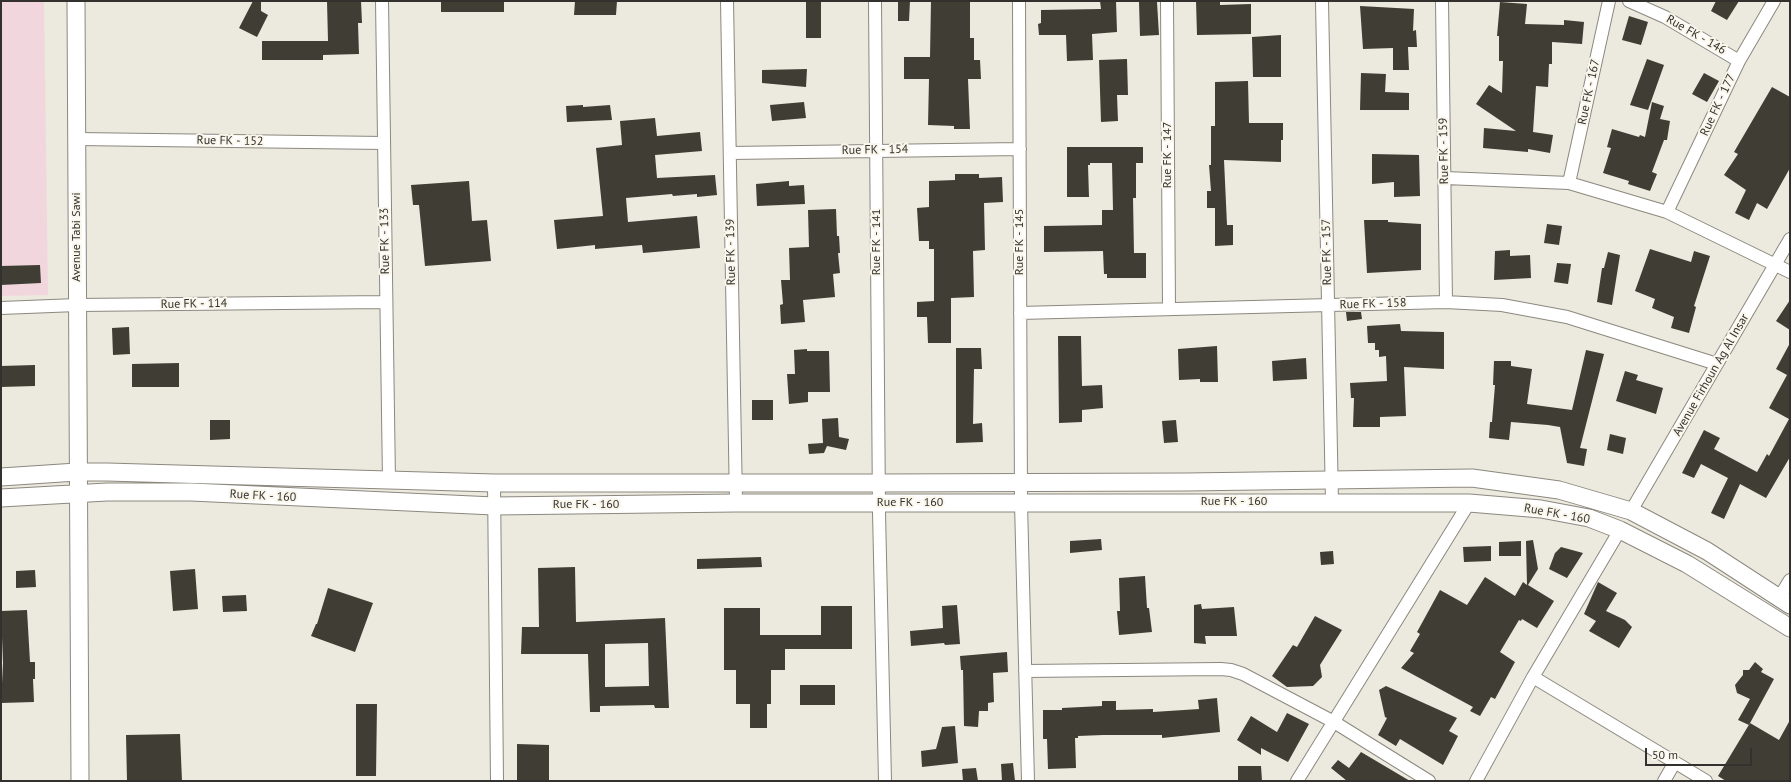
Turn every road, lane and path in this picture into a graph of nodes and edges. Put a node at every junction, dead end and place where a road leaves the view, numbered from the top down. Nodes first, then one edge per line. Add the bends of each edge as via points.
1 (76, 1) edge
2 (382, 1) edge
3 (727, 1) edge
4 (875, 1) edge
5 (1019, 1) edge
6 (1167, 1) edge
7 (1322, 1) edge
8 (1442, 1) edge
9 (1609, 1) edge
10 (1629, 1) edge
11 (1774, 1) edge
12 (1739, 61) junction
13 (77, 139) junction
14 (384, 143) junction
15 (1020, 149) junction
16 (876, 150) junction
17 (730, 153) junction
18 (1445, 178) junction
19 (1569, 183) junction
20 (1667, 212) junction
21 (1790, 239) edge
22 (1776, 264) junction
23 (1790, 272) edge
24 (386, 302) junction
25 (1446, 302) junction
26 (77, 305) junction
27 (1328, 305) junction
28 (1, 308) edge
29 (1169, 309) junction
30 (1020, 313) junction
31 (1717, 364) junction
32 (78, 472) junction
33 (192, 474) junction
34 (1, 477) edge
35 (1331, 480) junction
36 (389, 481) junction
37 (1021, 482) junction
38 (494, 483) junction
39 (735, 483) junction
40 (878, 483) junction
41 (191, 492) junction
42 (78, 494) junction
43 (1, 498) edge
44 (1596, 500) junction
45 (1332, 502) junction
46 (736, 503) junction
47 (880, 503) junction
48 (1020, 503) junction
49 (1469, 503) junction
50 (494, 506) junction
51 (1631, 511) junction
52 (1589, 518) junction
53 (1620, 530) junction
54 (1790, 580) edge
55 (1784, 601) edge
56 (1790, 628) edge
57 (1025, 671) junction
58 (1533, 677) junction
59 (1334, 722) junction
60 (1675, 762) junction
61 (80, 781) edge
62 (497, 781) edge
63 (885, 781) edge
64 (1028, 781) edge
65 (1297, 781) edge
66 (1429, 781) edge
67 (1476, 781) edge
68 (1664, 781) edge
69 (1706, 781) edge

1 - 13 main road, Avenue Tabi Sawi
2 - 14 street, Rue FK - 133
3 - 17 street, Rue FK - 139
4 - 16 street, Rue FK - 141
5 - 15 street, Rue FK - 145
6 - 29 street, Rue FK - 147
7 - 27 street, Rue FK - 157
8 - 18 street, Rue FK - 159
9 - 19 street, Rue FK - 167
10 - 12 street, Rue FK - 146 via 1665,17
11 - 12 street, Rue FK - 177
12 - 20 street, Rue FK - 177
13 - 14 street, Rue FK - 152
13 - 26 main road, Avenue Tabi Sawi
14 - 24 street, Rue FK - 133
15 - 16 street, Rue FK - 154
15 - 30 street, Rue FK - 145
16 - 17 street, Rue FK - 154
16 - 40 street, Rue FK - 141
17 - 39 street, Rue FK - 139
18 - 19 street
18 - 25 street, Rue FK - 159
19 - 20 street
20 - 22 street
21 - 22 street, Avenue Firhoun Ag Al Insar
22 - 23 street
22 - 31 street, Avenue Firhoun Ag Al Insar
24 - 26 street, Rue FK - 114
24 - 36 street, Rue FK - 133
25 - 27 street, Rue FK - 158
25 - 31 street, Rue FK - 158 via 1502,305 1567,317
26 - 28 street, Rue FK - 114
26 - 32 main road, Avenue Tabi Sawi
27 - 29 street, Rue FK - 158
27 - 35 street, Rue FK - 157
29 - 30 street, Rue FK - 158
30 - 37 street, Rue FK - 145
31 - 51 street, Avenue Firhoun Ag Al Insar
32 - 33 main road, Rue FK - 160
32 - 34 main road, Rue FK - 160
32 - 42 main road, Avenue Tabi Sawi
33 - 36 main road, Rue FK - 160
33 - 41 main road
35 - 37 main road, Rue FK - 160
35 - 44 main road, Rue FK - 160 via 1472,478 1559,490
35 - 45 street, Rue FK - 157
36 - 38 main road, Rue FK - 160
37 - 40 main road, Rue FK - 160
37 - 48 street, Rue FK - 145
38 - 39 main road, Rue FK - 160
38 - 50 street
39 - 40 main road, Rue FK - 160
39 - 46 street, Rue FK - 139
40 - 47 street, Rue FK - 141
41 - 42 main road, Rue FK - 160
41 - 50 main road, Rue FK - 160
42 - 43 main road, Rue FK - 160
42 - 61 main road, Avenue Tabi Sawi
44 - 51 main road, Rue FK - 160
44 - 52 main road
45 - 48 main road, Rue FK - 160
45 - 49 main road, Rue FK - 160
46 - 47 main road, Rue FK - 160
46 - 50 main road, Rue FK - 160
47 - 48 main road, Rue FK - 160
47 - 63 street, Rue FK - 141
48 - 57 street, Rue FK - 145
49 - 52 main road, Rue FK - 160 via 1540,509
49 - 59 street
50 - 62 street
51 - 55 main road, Rue FK - 160 via 1707,551
52 - 53 main road, Rue FK - 160
53 - 56 main road, Rue FK - 160 via 1687,564
53 - 58 street
54 - 55 street
57 - 59 street via 1231,670
57 - 64 street, Rue FK - 145
58 - 60 street
58 - 67 street
59 - 65 street
59 - 66 street
60 - 68 street
60 - 69 street

